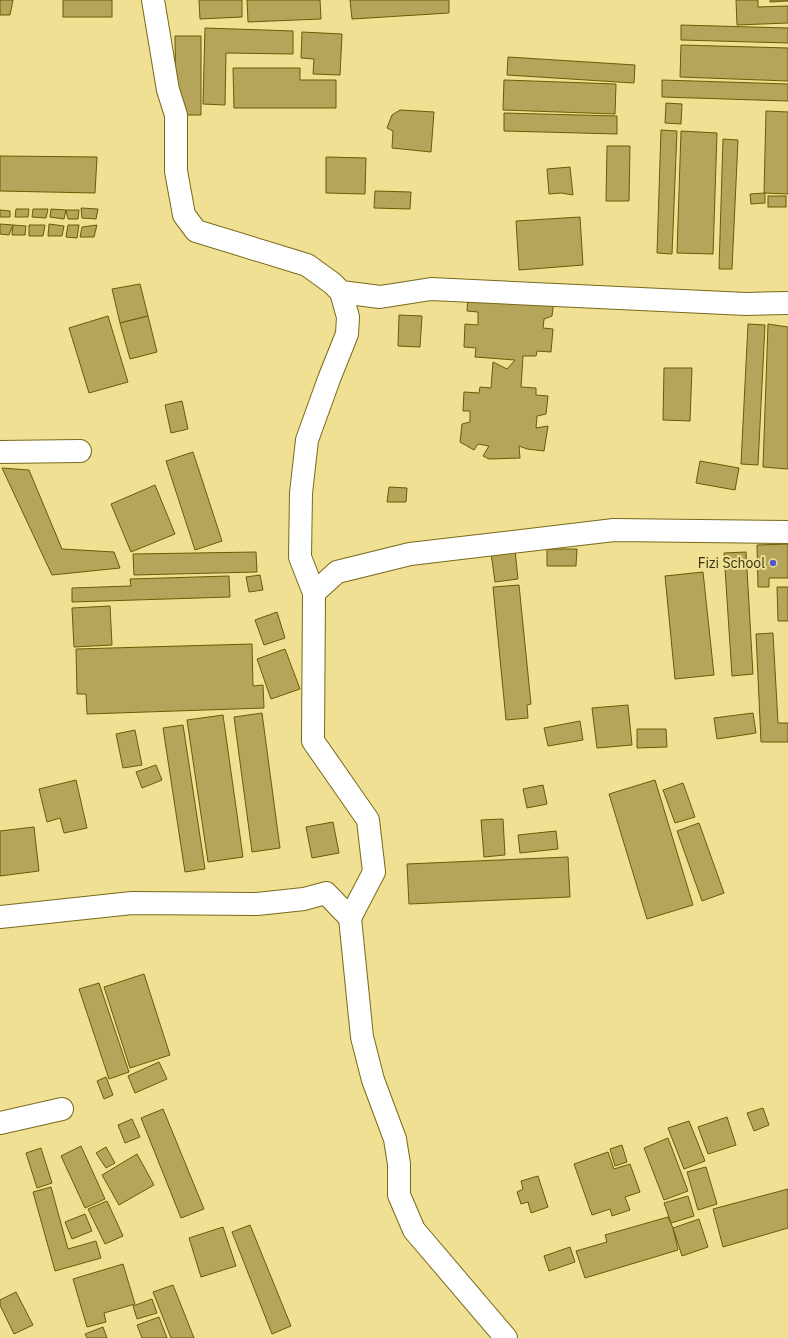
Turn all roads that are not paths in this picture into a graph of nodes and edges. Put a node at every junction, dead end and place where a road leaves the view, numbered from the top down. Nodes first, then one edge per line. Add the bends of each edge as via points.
1 (153, 0) edge
2 (341, 292) junction
3 (788, 303) edge
4 (80, 451) dead end
5 (0, 452) edge
6 (788, 532) edge
7 (314, 593) junction
8 (0, 917) edge
9 (350, 918) junction
10 (62, 1109) dead end
11 (0, 1123) edge
12 (506, 1338) edge

1 - 2 street via 168,90 176,115 176,171 184,215 196,231 307,265
2 - 3 street via 380,296 430,289
2 - 7 street via 348,317 348,334 307,440 301,493 300,557
4 - 5 street
6 - 7 street via 614,530 410,554 337,572
7 - 9 street via 313,741 368,820 374,872
8 - 9 street via 132,903 258,904 304,899 326,892
9 - 12 street via 362,1037 373,1080 395,1139 399,1164 399,1195 414,1230
10 - 11 street

